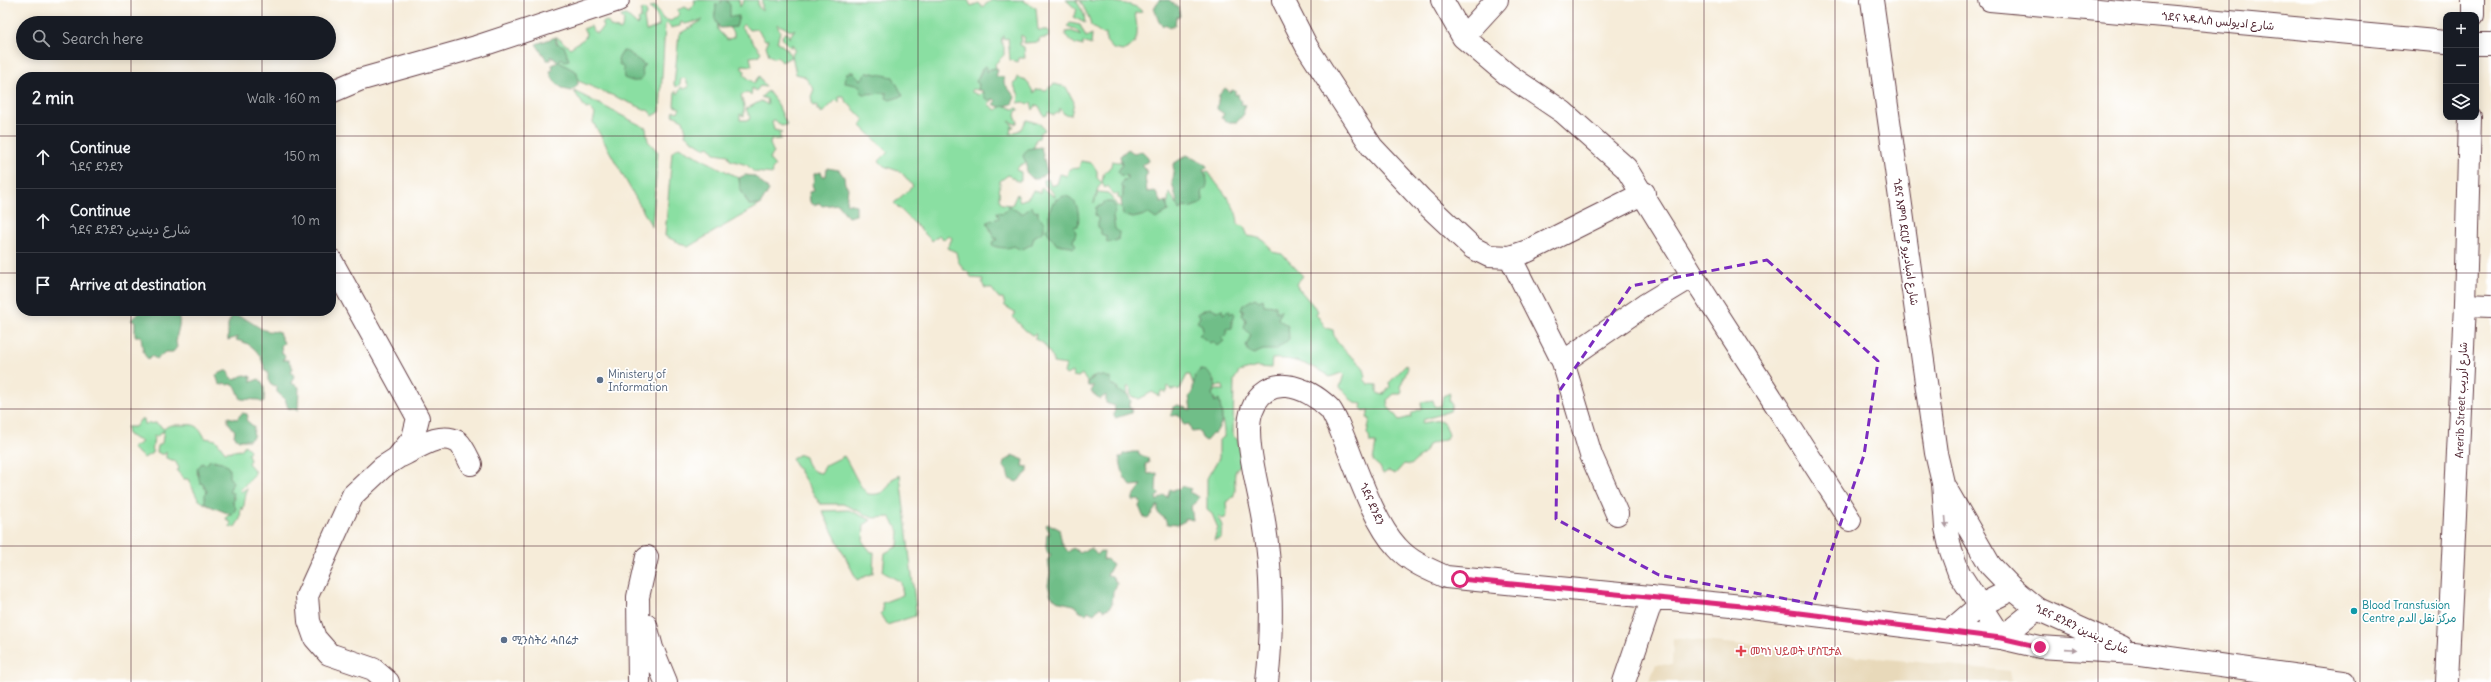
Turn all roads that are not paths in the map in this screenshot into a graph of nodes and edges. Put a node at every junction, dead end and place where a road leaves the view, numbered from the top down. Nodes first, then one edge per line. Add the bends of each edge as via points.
1 (618, 0) edge
2 (1283, 0) edge
3 (1442, 0) edge
4 (1497, 0) edge
5 (1872, 0) edge
6 (1990, 0) edge
7 (2473, 0) edge
8 (2472, 12) edge
9 (1463, 38) junction
10 (2443, 42) edge
11 (2479, 44) edge
12 (2491, 44) edge
13 (336, 90) edge
14 (2470, 120) edge
15 (1644, 194) junction
16 (1510, 257) junction
17 (336, 269) edge
18 (1693, 276) junction
19 (2465, 305) junction
20 (2491, 306) edge
21 (1563, 362) junction
22 (397, 458) junction
23 (471, 464) dead end
24 (1943, 483) junction
25 (1617, 514) dead end
26 (1850, 520) dead end
27 (647, 557) dead end
28 (1990, 565) joint
29 (2013, 588) junction
30 (638, 597) junction
31 (1653, 597) junction
32 (1979, 606) junction
33 (2036, 609) junction
34 (1950, 631) junction
35 (2001, 638) junction
36 (2134, 653) junction
37 (388, 682) edge
38 (639, 682) edge
39 (666, 682) edge
40 (1267, 682) edge
41 (1624, 682) edge
42 (2337, 682) edge
43 (2447, 682) edge

1 - 13 street via 476,47 359,80
2 - 16 street via 1307,47 1372,147 1472,248 1489,256
3 - 9 street
4 - 9 street
5 - 24 street, ጎደና እምባ ደርሆ شارع امباديرو via 1936,453
6 - 10 street, ጎደና ኣዱሊስ شارع اديولس
7 - 8 street
9 - 15 street via 1508,75 1563,112 1598,141 1626,168
11 - 12 street
14 - 19 street, Arerib Street شارع أرريب
15 - 16 street via 1528,251
15 - 18 street
16 - 21 street
17 - 22 street via 418,418 413,438
18 - 21 street via 1645,305
18 - 26 street
19 - 20 street
19 - 43 street, Arerib Street شارع أرريب
21 - 25 street via 1591,455
22 - 23 street via 434,439 446,438 458,443
22 - 37 street via 352,495 307,596 309,621 315,638 329,654 373,670
24 - 28 street, ጎደና እምባ ደርሆ شارع امباديرو
24 -> 32 street, ጎደና እምባ ደርሆ شارع امباديرو via 1946,528 1951,551
27 - 30 street
28 - 29 street, ጎደና ደንደን شارع ديندين
29 - 32 street
29 - 33 street, ጎደና ደንደን شارع ديندين
30 - 38 street
30 - 39 street via 652,648
31 - 34 street, ጎደና ደንደን
31 - 40 street, ጎደና ደንደን via 1446,577 1417,564 1397,547 1379,523 1330,409 1299,389 1283,385 1271,386 1261,395 1252,410 1250,432 1254,473 1264,522 1271,616
31 - 41 street
32 - 34 street
32 - 35 street
33 - 35 street
33 - 36 street, ጎደና ደንደን شارع ديندين
34 - 35 street, ጎደና ደንደን
35 -> 36 street, ጎደና ደንደን شارع ديندين via 2040,647
36 - 42 street, ጎደና ደንደን شارع ديندين

